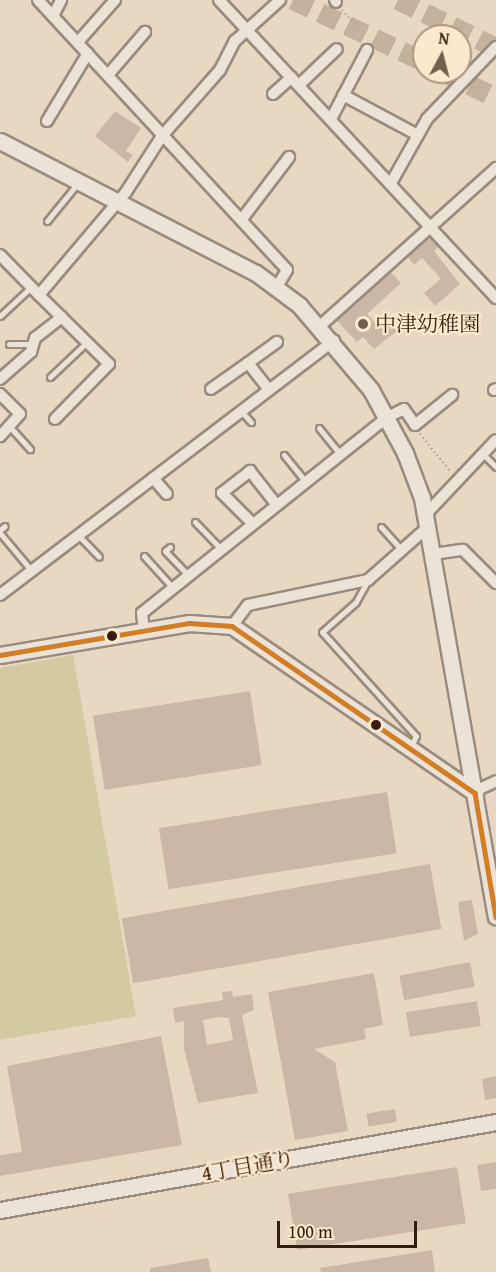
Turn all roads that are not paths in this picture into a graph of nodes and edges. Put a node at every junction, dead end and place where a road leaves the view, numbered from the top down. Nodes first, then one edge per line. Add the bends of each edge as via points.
1 (38, 0) edge
2 (61, 0) edge
3 (115, 0) edge
4 (219, 0) edge
5 (280, 0) edge
6 (53, 16) junction
7 (246, 29) junction
8 (144, 37) dead end
9 (78, 42) junction
10 (496, 47) edge
11 (337, 50) dead end
12 (367, 50) dead end
13 (88, 53) junction
14 (108, 75) junction
15 (295, 81) junction
16 (273, 94) dead end
17 (343, 95) junction
18 (331, 119) junction
19 (47, 121) dead end
20 (418, 135) junction
21 (162, 136) junction
22 (0, 141) edge
23 (288, 162) dead end
24 (496, 168) edge
25 (79, 182) junction
26 (391, 183) junction
27 (117, 201) junction
28 (242, 219) junction
29 (47, 221) dead end
30 (432, 228) junction
31 (2, 261) edge
32 (276, 288) junction
33 (35, 291) junction
34 (496, 298) edge
35 (0, 316) edge
36 (62, 316) junction
37 (320, 326) junction
38 (334, 341) junction
39 (87, 342) junction
40 (271, 343) dead end
41 (9, 344) dead end
42 (33, 344) junction
43 (248, 363) junction
44 (51, 366) dead end
45 (56, 370) junction
46 (50, 377) dead end
47 (0, 379) edge
48 (214, 384) dead end
49 (269, 390) junction
50 (0, 394) edge
51 (452, 395) dead end
52 (242, 411) junction
53 (55, 418) dead end
54 (386, 418) junction
55 (250, 422) dead end
56 (10, 427) junction
57 (320, 428) dead end
58 (0, 436) edge
59 (496, 440) edge
60 (30, 449) dead end
61 (482, 453) junction
62 (340, 454) junction
63 (284, 455) dead end
64 (496, 467) edge
65 (153, 478) junction
66 (305, 481) junction
67 (167, 494) dead end
68 (276, 504) junction
69 (426, 521) junction
70 (195, 522) dead end
71 (253, 524) junction
72 (381, 527) dead end
73 (2, 530) edge
74 (78, 535) junction
75 (170, 547) dead end
76 (222, 550) junction
77 (403, 551) junction
78 (433, 554) junction
79 (144, 555) dead end
80 (99, 557) dead end
81 (152, 564) junction
82 (31, 570) junction
83 (146, 570) dead end
84 (189, 576) junction
85 (368, 580) junction
86 (496, 583) edge
87 (173, 588) junction
88 (0, 595) edge
89 (232, 626) junction
90 (144, 630) junction
91 (0, 655) edge
92 (410, 748) junction
93 (496, 781) edge
94 (475, 792) junction
95 (490, 850) edge
96 (496, 917) edge
97 (496, 1122) edge
98 (0, 1210) edge

1 - 6 street
2 - 6 street
3 - 9 street
4 - 7 street
5 - 7 street
6 - 9 street
7 - 15 street
7 - 21 street via 220,70
8 - 14 street
9 - 13 street
10 - 20 street via 459,82
11 - 15 street
12 - 17 street via 345,77
13 - 14 street
13 - 19 street
14 - 21 street
15 - 16 street
15 - 18 street
17 - 18 street
17 - 20 street
18 - 26 street
20 - 26 street
21 - 27 street
21 - 28 street
22 - 25 street
23 - 28 street
24 - 30 street
25 - 27 street
25 - 29 lane
26 - 30 street
27 - 32 street via 220,251
27 - 33 street
28 - 32 street via 287,270
30 - 34 street
30 - 37 street
31 - 33 street
32 - 37 street
33 - 35 lane
33 - 36 street
36 - 39 street
36 - 42 street
37 - 38 street
38 - 49 street
38 - 54 street
39 - 45 lane
39 - 53 street via 109,364 73,395
40 - 43 street
41 - 42 lane
42 - 47 street via 31,352
43 - 48 street
43 - 49 street
44 - 45 lane
45 - 46 lane
49 - 52 street
50 - 56 street via 20,414
51 - 54 street via 415,425 404,409
52 - 55 lane
52 - 65 street via 197,439
54 - 62 street
54 - 69 street via 405,453
56 - 58 street
56 - 60 lane
57 - 62 lane
59 - 61 street
61 - 64 lane
61 - 69 street
62 - 66 street
63 - 66 lane
65 - 67 street
65 - 74 street via 133,498
66 - 68 street
68 - 71 street
68 - 71 street via 250,471 222,494
69 - 77 street
69 - 78 street
70 - 76 lane
71 - 76 street
72 - 77 lane
73 - 82 lane
74 - 80 lane
74 - 82 street
75 - 84 lane via 165,551
76 - 84 street
77 - 85 street
78 - 86 street via 463,550
78 - 94 street
79 - 81 lane
81 - 83 lane
81 - 87 lane
82 - 88 street
84 - 87 street
85 - 89 street via 248,605
85 - 92 lane via 356,602 322,632 416,736
87 - 90 street via 142,613
89 - 90 street via 210,622
89 - 92 street
90 - 91 street
92 - 94 street
93 - 94 street
94 - 95 street
95 - 96 street
97 - 98 street, 4丁目通り

